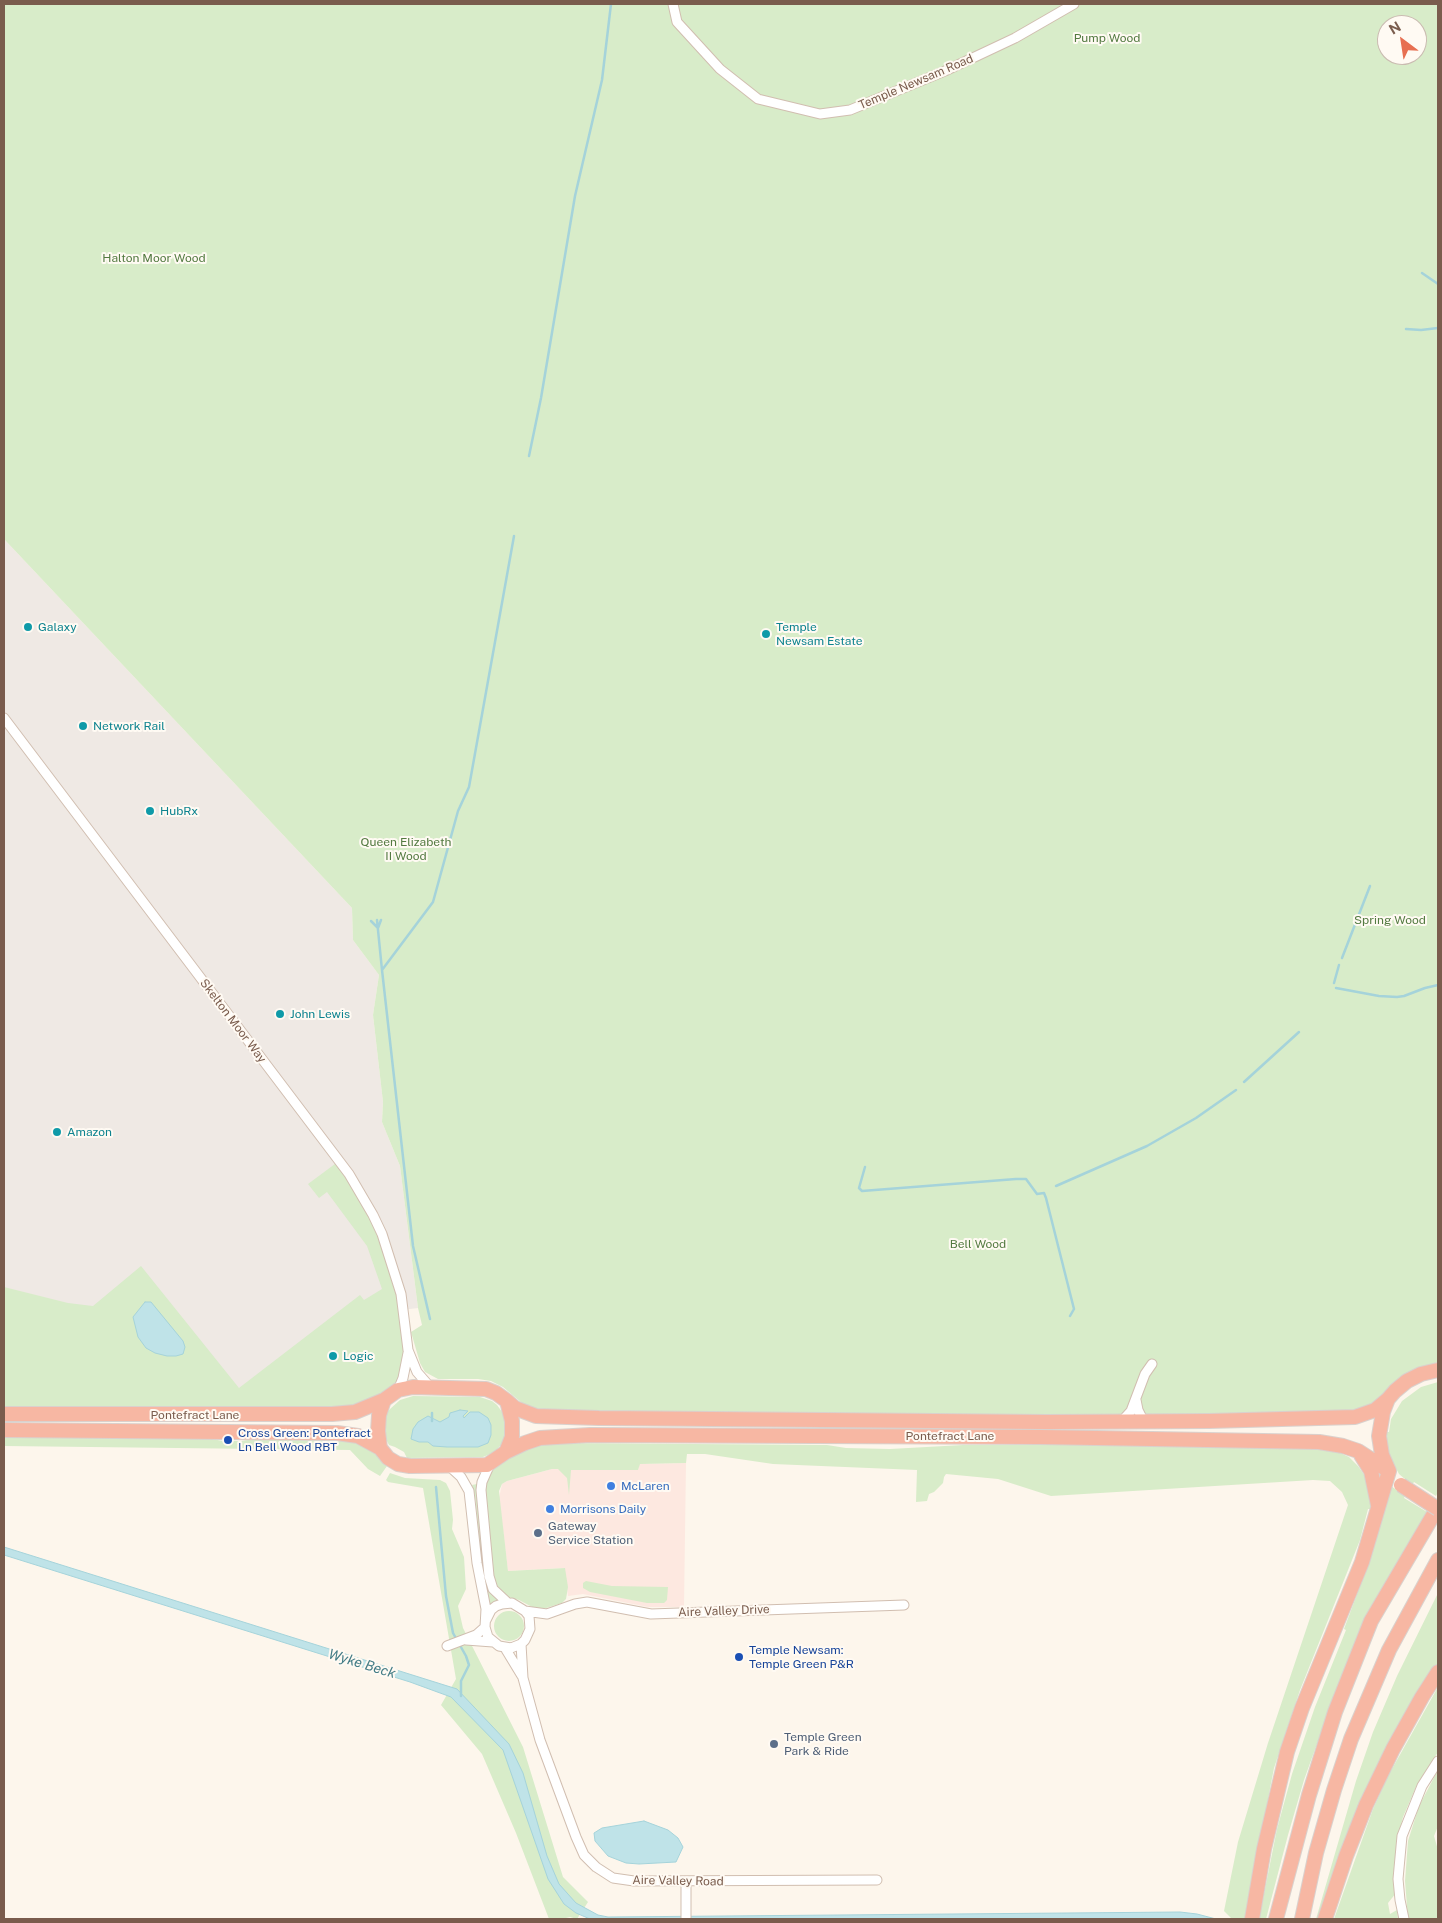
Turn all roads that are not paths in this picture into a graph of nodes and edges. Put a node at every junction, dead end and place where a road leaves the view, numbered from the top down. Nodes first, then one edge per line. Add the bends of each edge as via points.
1 (673, 4) edge
2 (1074, 4) edge
3 (4, 718) edge
4 (408, 1350) junction
5 (1152, 1364) dead end
6 (1438, 1370) edge
7 (431, 1388) junction
8 (398, 1390) junction
9 (384, 1400) junction
10 (1136, 1400) junction
11 (1388, 1400) junction
12 (506, 1401) junction
13 (4, 1414) edge
14 (1121, 1422) junction
15 (1144, 1422) junction
16 (4, 1430) edge
17 (380, 1448) junction
18 (506, 1452) junction
19 (1358, 1452) junction
20 (490, 1464) junction
21 (449, 1466) junction
22 (1389, 1471) junction
23 (1438, 1508) edge
24 (1378, 1511) junction
25 (1438, 1560) edge
26 (508, 1603) junction
27 (904, 1606) dead end
28 (525, 1610) junction
29 (547, 1614) junction
30 (486, 1624) junction
31 (530, 1629) junction
32 (464, 1640) junction
33 (493, 1642) junction
34 (521, 1644) junction
35 (447, 1646) dead end
36 (505, 1648) junction
37 (1438, 1672) edge
38 (523, 1678) junction
39 (1438, 1762) edge
40 (877, 1880) dead end
41 (686, 1881) junction
42 (686, 1919) edge
43 (1252, 1919) edge
44 (1276, 1919) edge
45 (1302, 1919) edge
46 (1325, 1919) edge
47 (1404, 1919) edge

1 - 2 street, Temple Newsam Road via 677,22 720,69 758,99 820,114 850,110 945,72 1015,38
3 - 4 street, Skelton Moor Way via 349,1174 373,1215 391,1261 401,1294
4 - 7 street, Skelton Moor Way via 417,1372
4 - 8 street, Skelton Moor Way
5 - 10 street
6 - 11 highway via 1407,1381
7 - 8 highway
7 - 12 highway via 486,1388
8 - 9 highway
9 - 13 highway, Pontefract Lane via 355,1412 332,1414
9 - 17 highway via 379,1415
10 - 14 street
10 - 15 street
11 - 15 highway, Pontefract Lane via 1375,1410 1355,1417
11 - 22 highway via 1382,1412 1379,1436
12 - 14 highway, Pontefract Lane via 536,1416
12 - 18 highway via 512,1421 512,1437
14 - 15 highway, Pontefract Lane
16 - 17 highway, Pontefract Lane via 337,1433 358,1436
17 - 21 highway via 398,1464
18 - 19 highway, Pontefract Lane via 540,1438 590,1435 1310,1442 1343,1446
18 - 20 highway
19 - 22 highway, Pontefract Lane
19 - 24 highway via 1371,1471
20 - 21 highway
20 - 26 street via 481,1490 489,1576 493,1589
21 - 30 street via 469,1491
22 - 23 highway, bridge via 1401,1485
22 - 24 highway
23 - 44 highway via 1372,1621 1334,1712
24 - 43 highway via 1362,1562 1302,1708 1288,1752 1264,1849
25 - 45 highway via 1388,1650 1351,1739 1316,1852
26 - 28 street
26 - 30 street via 492,1610
27 - 29 street, Aire Valley Drive via 650,1614 587,1602
28 - 29 street, Aire Valley Drive
28 - 31 street
29 - 31 street, Aire Valley Drive
30 - 32 street via 476,1635
30 - 33 street via 488,1637
31 - 34 street
32 - 33 street
32 - 35 street
33 - 36 street
34 - 36 street
34 - 38 street, Aire Valley Road
36 - 38 street, Aire Valley Road
37 - 46 highway via 1393,1749 1366,1805
38 - 41 street, Aire Valley Road via 540,1740 584,1855 613,1878
39 - 47 street via 1422,1786 1402,1836 1398,1878
40 - 41 street, Aire Valley Road
41 - 42 street

